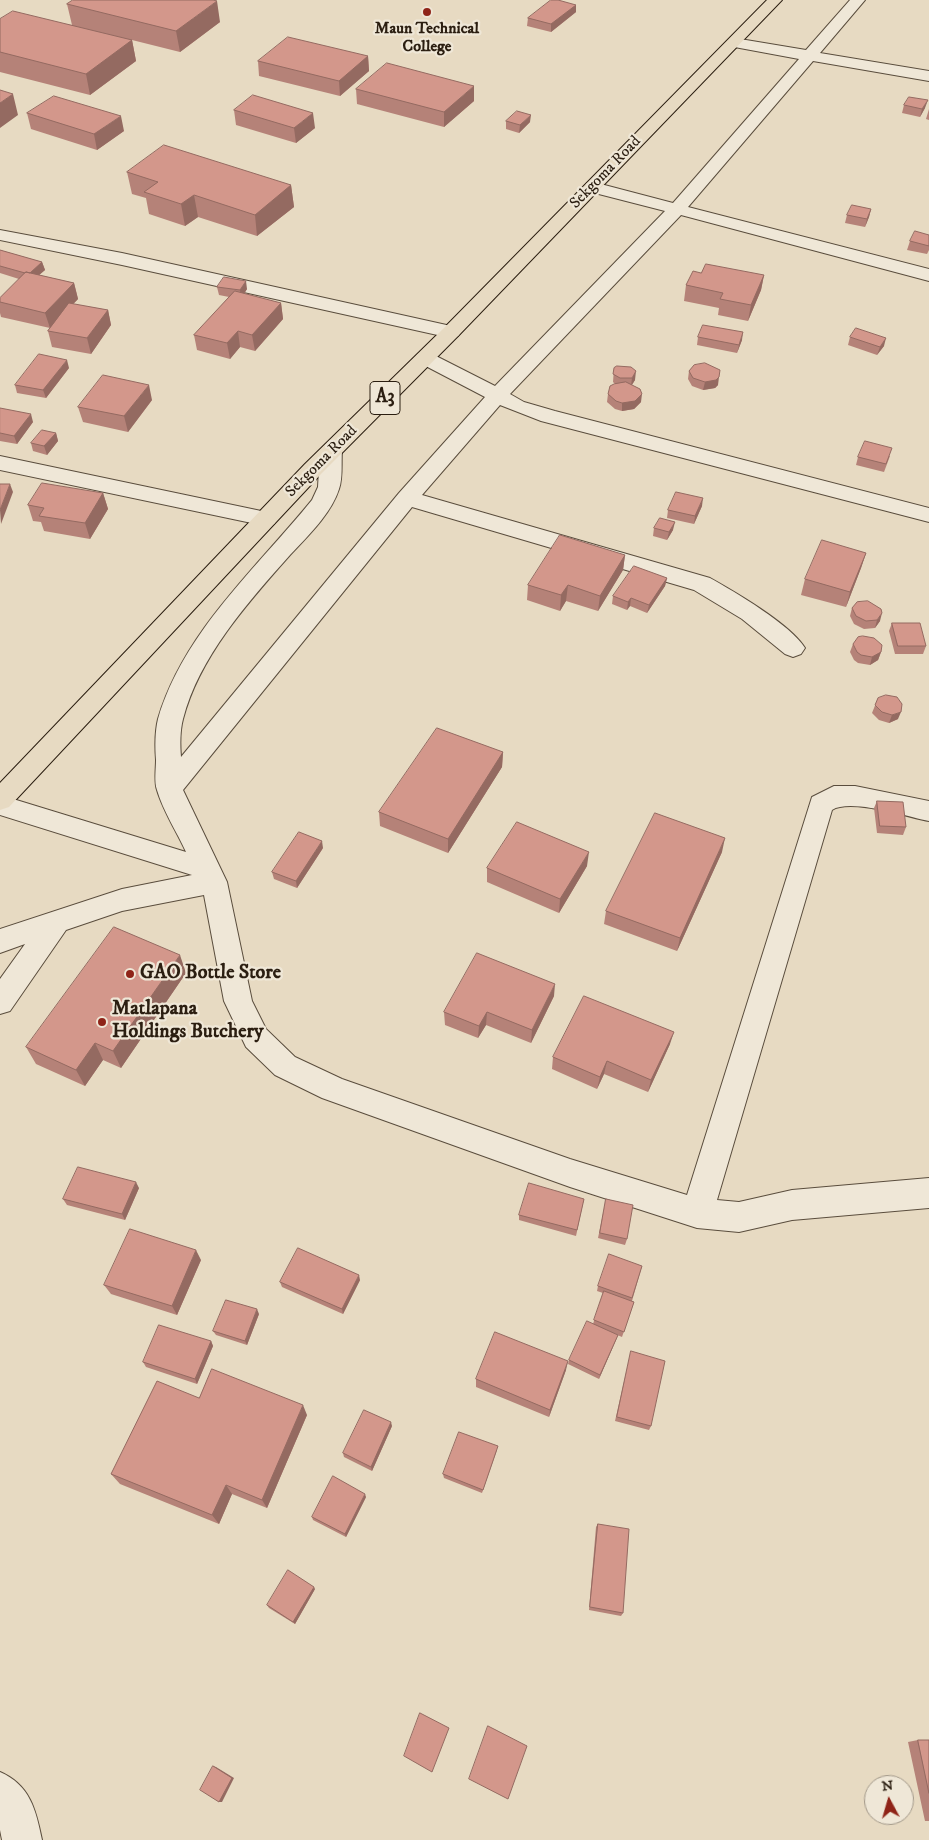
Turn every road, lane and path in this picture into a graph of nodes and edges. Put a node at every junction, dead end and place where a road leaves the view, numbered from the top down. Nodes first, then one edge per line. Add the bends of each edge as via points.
1 (775, 0) edge
2 (858, 0) edge
3 (734, 43) junction
4 (808, 56) junction
5 (929, 76) edge
6 (593, 187) junction
7 (676, 210) junction
8 (0, 234) edge
9 (929, 275) edge
10 (451, 332) junction
11 (425, 358) junction
12 (497, 396) junction
13 (331, 451) junction
14 (0, 464) edge
15 (407, 498) junction
16 (929, 515) edge
17 (266, 519) junction
18 (793, 648) dead end
19 (170, 789) junction
20 (0, 800) edge
21 (0, 805) edge
22 (929, 811) edge
23 (211, 875) junction
24 (58, 920) junction
25 (0, 941) edge
26 (0, 1002) edge
27 (929, 1193) edge
28 (697, 1213) junction
29 (0, 1792) edge
30 (22, 1840) edge

1 - 3 highway, Sekgoma Road / A3
2 - 4 street
3 - 4 street
3 - 6 highway, Sekgoma Road / A3
4 - 5 street
4 - 7 street
6 - 7 street
6 - 10 highway, Sekgoma Road / A3
7 - 9 street
7 - 12 street
8 - 10 street
10 - 11 highway, Sekgoma Road / A3
11 - 12 street
11 - 13 highway, Sekgoma Road / A3
12 - 15 street
12 - 16 street via 548,416
13 - 17 highway, Sekgoma Road / A3
13 - 19 street via 329,487 322,503 242,594 183,687 170,720
14 - 17 street
15 - 18 street via 702,584 732,599
15 - 19 street
17 - 20 highway, Sekgoma Road / A3
19 - 23 street
21 - 23 street
22 - 28 street via 855,796 834,796 821,804
23 - 24 street
23 - 28 street via 221,910 238,1002 256,1038 285,1066 351,1096
24 - 25 street
24 - 26 street
27 - 28 street via 792,1205 739,1217
29 - 30 street via 17,1814

